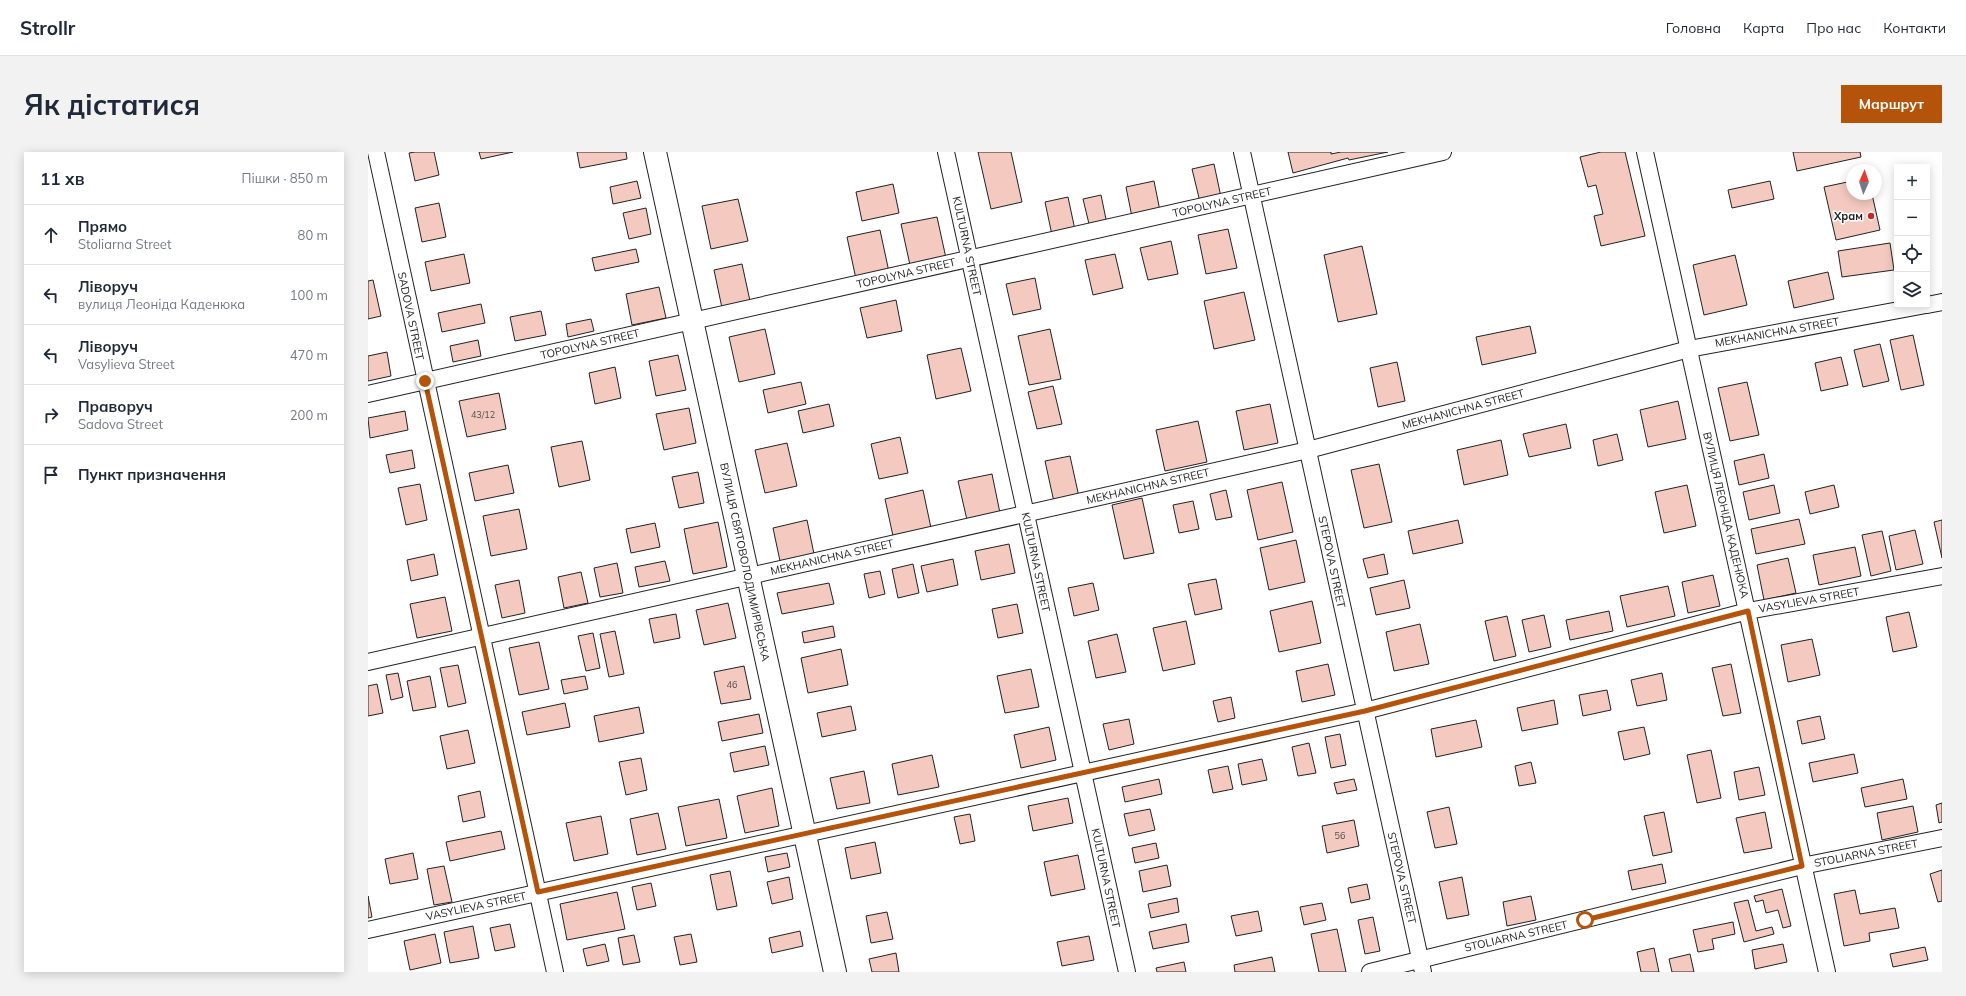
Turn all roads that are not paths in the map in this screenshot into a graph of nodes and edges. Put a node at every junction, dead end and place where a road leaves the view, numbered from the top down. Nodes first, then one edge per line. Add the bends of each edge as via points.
1 (376, 152) edge
2 (655, 152) edge
3 (946, 152) edge
4 (1242, 152) edge
5 (1443, 152) edge
6 (1645, 152) edge
7 (1252, 195) junction
8 (969, 258) junction
9 (1942, 302) edge
10 (1930, 304) edge
11 (1910, 308) edge
12 (692, 321) junction
13 (1689, 348) junction
14 (425, 381) junction
15 (368, 394) edge
16 (1308, 450) junction
17 (1026, 514) junction
18 (748, 576) junction
19 (1942, 576) edge
20 (1748, 611) junction
21 (481, 636) junction
22 (368, 662) edge
23 (1365, 711) junction
24 (1083, 773) junction
25 (805, 834) junction
26 (1942, 838) edge
27 (1802, 866) junction
28 (538, 892) junction
29 (368, 930) edge
30 (1422, 965) edge
31 (555, 972) edge
32 (835, 972) edge
33 (1127, 972) edge
34 (1370, 972) edge
35 (1827, 972) edge

1 - 14 street, SADOVA STREET
2 - 12 street, ВУЛИЦЯ СВЯТОВОЛОДИМИРІВСЬКА
3 - 8 street, KULTURNA STREET
4 - 7 street, STEPOVA STREET
5 - 7 street, TOPOLYNA STREET
6 - 13 street, ВУЛИЦЯ ЛЕОНІДА КАДЕНЮКА
7 - 8 street, TOPOLYNA STREET
7 - 16 street, STEPOVA STREET
8 - 12 street, TOPOLYNA STREET
8 - 17 street, KULTURNA STREET
9 - 10 street, MEKHANICHNA STREET
11 - 13 street, MEKHANICHNA STREET
12 - 14 street, TOPOLYNA STREET
12 - 18 street, ВУЛИЦЯ СВЯТОВОЛОДИМИРІВСЬКА
13 - 16 street, MEKHANICHNA STREET
13 - 20 street, ВУЛИЦЯ ЛЕОНІДА КАДЕНЮКА
14 - 15 street, TOPOLYNA STREET
14 - 21 street, SADOVA STREET
16 - 17 street, MEKHANICHNA STREET
16 - 23 street, STEPOVA STREET
17 - 18 street, MEKHANICHNA STREET
17 - 24 street, KULTURNA STREET
18 - 21 street, MEKHANICHNA STREET
18 - 25 street, ВУЛИЦЯ СВЯТОВОЛОДИМИРІВСЬКА
19 - 20 street, VASYLIEVA STREET
20 - 23 street, VASYLIEVA STREET
20 - 27 street, ВУЛИЦЯ ЛЕОНІДА КАДЕНЮКА
21 - 22 street, MEKHANICHNA STREET
21 - 28 street, SADOVA STREET
23 - 24 street, VASYLIEVA STREET
23 - 30 street, STEPOVA STREET
24 - 25 street, VASYLIEVA STREET
24 - 33 street, KULTURNA STREET
25 - 28 street, VASYLIEVA STREET
25 - 32 street, ВУЛИЦЯ СВЯТОВОЛОДИМИРІВСЬКА
26 - 27 street, STOLIARNA STREET
27 - 30 street, STOLIARNA STREET via 1585,920
27 - 35 street, ВУЛИЦЯ ЛЕОНІДА КАДЕНЮКА
28 - 29 street, VASYLIEVA STREET
28 - 31 street, SADOVA STREET
30 - 34 street, STOLIARNA STREET

